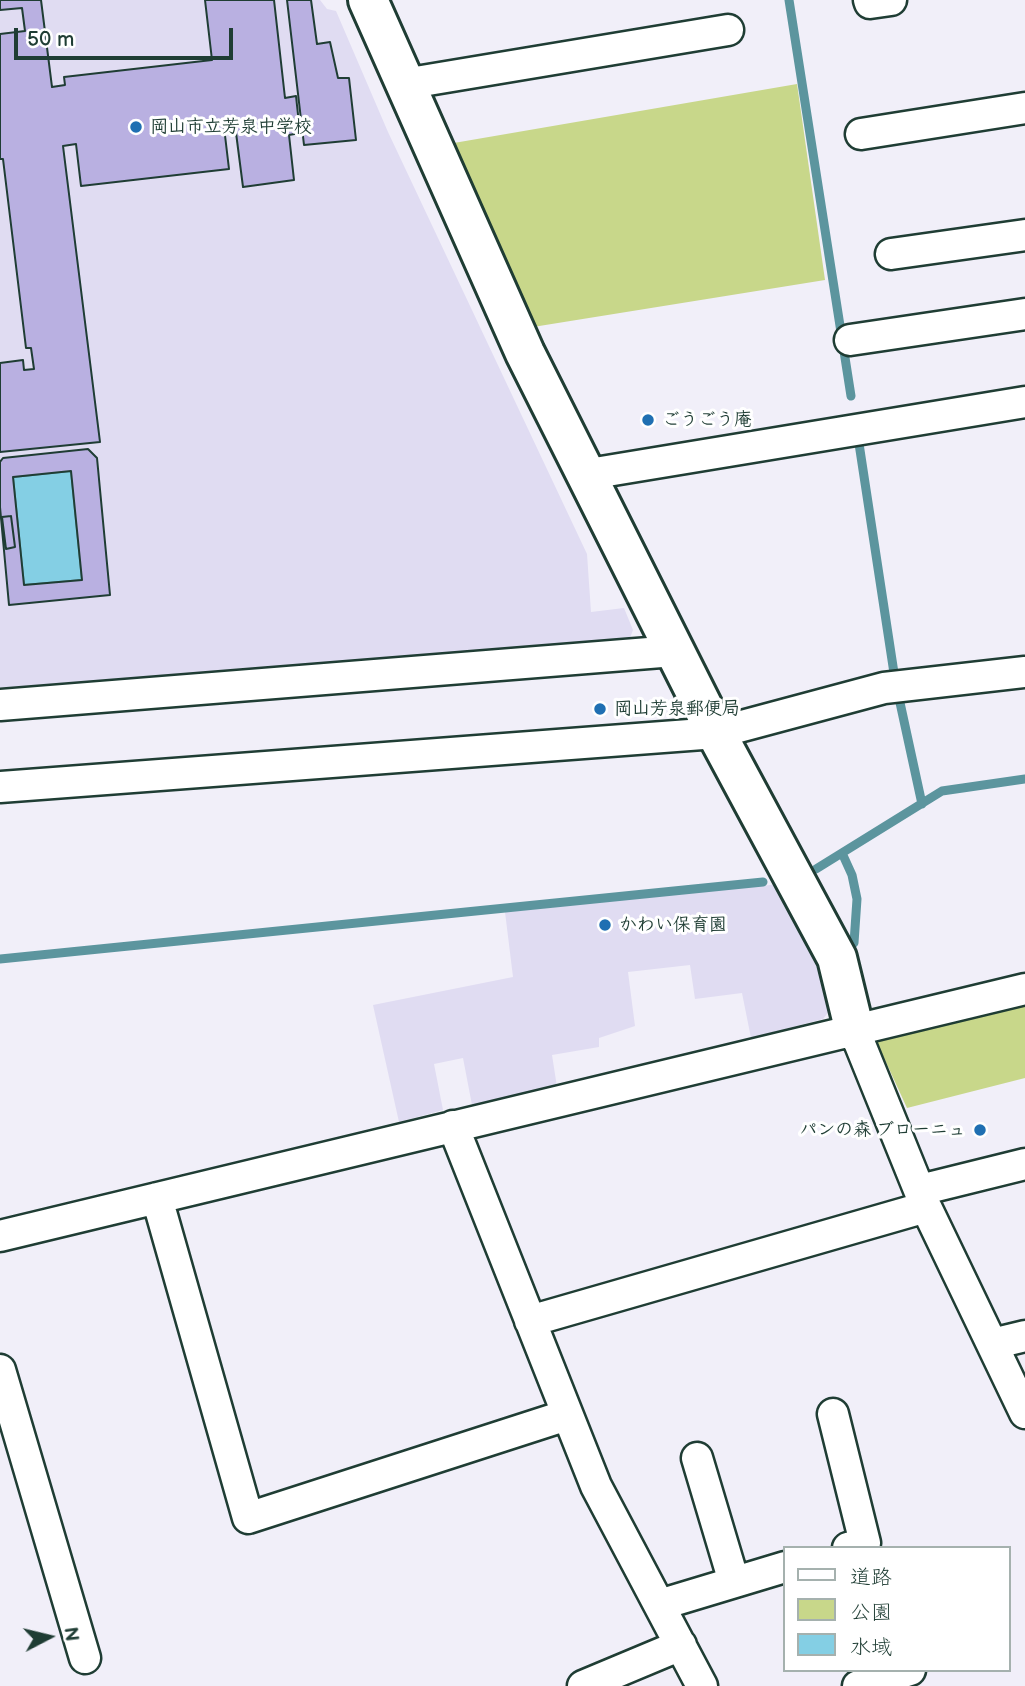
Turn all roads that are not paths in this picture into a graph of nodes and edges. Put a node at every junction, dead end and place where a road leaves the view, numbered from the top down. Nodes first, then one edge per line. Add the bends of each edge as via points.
1 (369, 0) edge
2 (869, 0) edge
3 (891, 0) edge
4 (728, 30) dead end
5 (404, 84) junction
6 (1025, 108) edge
7 (861, 134) dead end
8 (1025, 235) edge
9 (891, 254) dead end
10 (1025, 314) edge
11 (849, 340) dead end
12 (1025, 402) edge
13 (589, 474) junction
14 (674, 651) junction
15 (1025, 672) edge
16 (0, 705) edge
17 (716, 733) junction
18 (0, 787) edge
19 (1025, 989) edge
20 (855, 1032) junction
21 (453, 1126) junction
22 (1025, 1164) edge
23 (157, 1198) junction
24 (923, 1199) junction
25 (0, 1236) edge
26 (530, 1321) junction
27 (1025, 1336) edge
28 (992, 1344) junction
29 (0, 1370) edge
30 (1025, 1413) edge
31 (833, 1414) dead end
32 (568, 1415) junction
33 (697, 1458) dead end
34 (854, 1546) edge
35 (783, 1568) edge
36 (734, 1582) junction
37 (659, 1605) junction
38 (681, 1645) junction
39 (85, 1658) dead end
40 (904, 1672) edge
41 (583, 1686) edge
42 (702, 1686) edge
43 (858, 1686) edge

1 - 5 street
2 - 3 street via 870,4
4 - 5 street
5 - 13 street via 525,353
6 - 7 street
8 - 9 street
10 - 11 street
12 - 13 street
13 - 14 street
14 - 16 street
14 - 17 street
15 - 17 street via 884,688
17 - 18 street
17 - 20 street via 837,958
19 - 20 street
20 - 21 street
20 - 24 street
21 - 23 street
21 - 26 street
22 - 24 street
23 - 25 street
23 - 32 street via 248,1518
24 - 26 street
24 - 28 street
26 - 32 street
27 - 28 street
28 - 30 street
29 - 39 street
31 - 34 street via 864,1543
32 - 37 street via 596,1486
33 - 36 street
35 - 36 street
36 - 37 street
37 - 38 street
38 - 41 street
38 - 42 street
40 - 43 street

